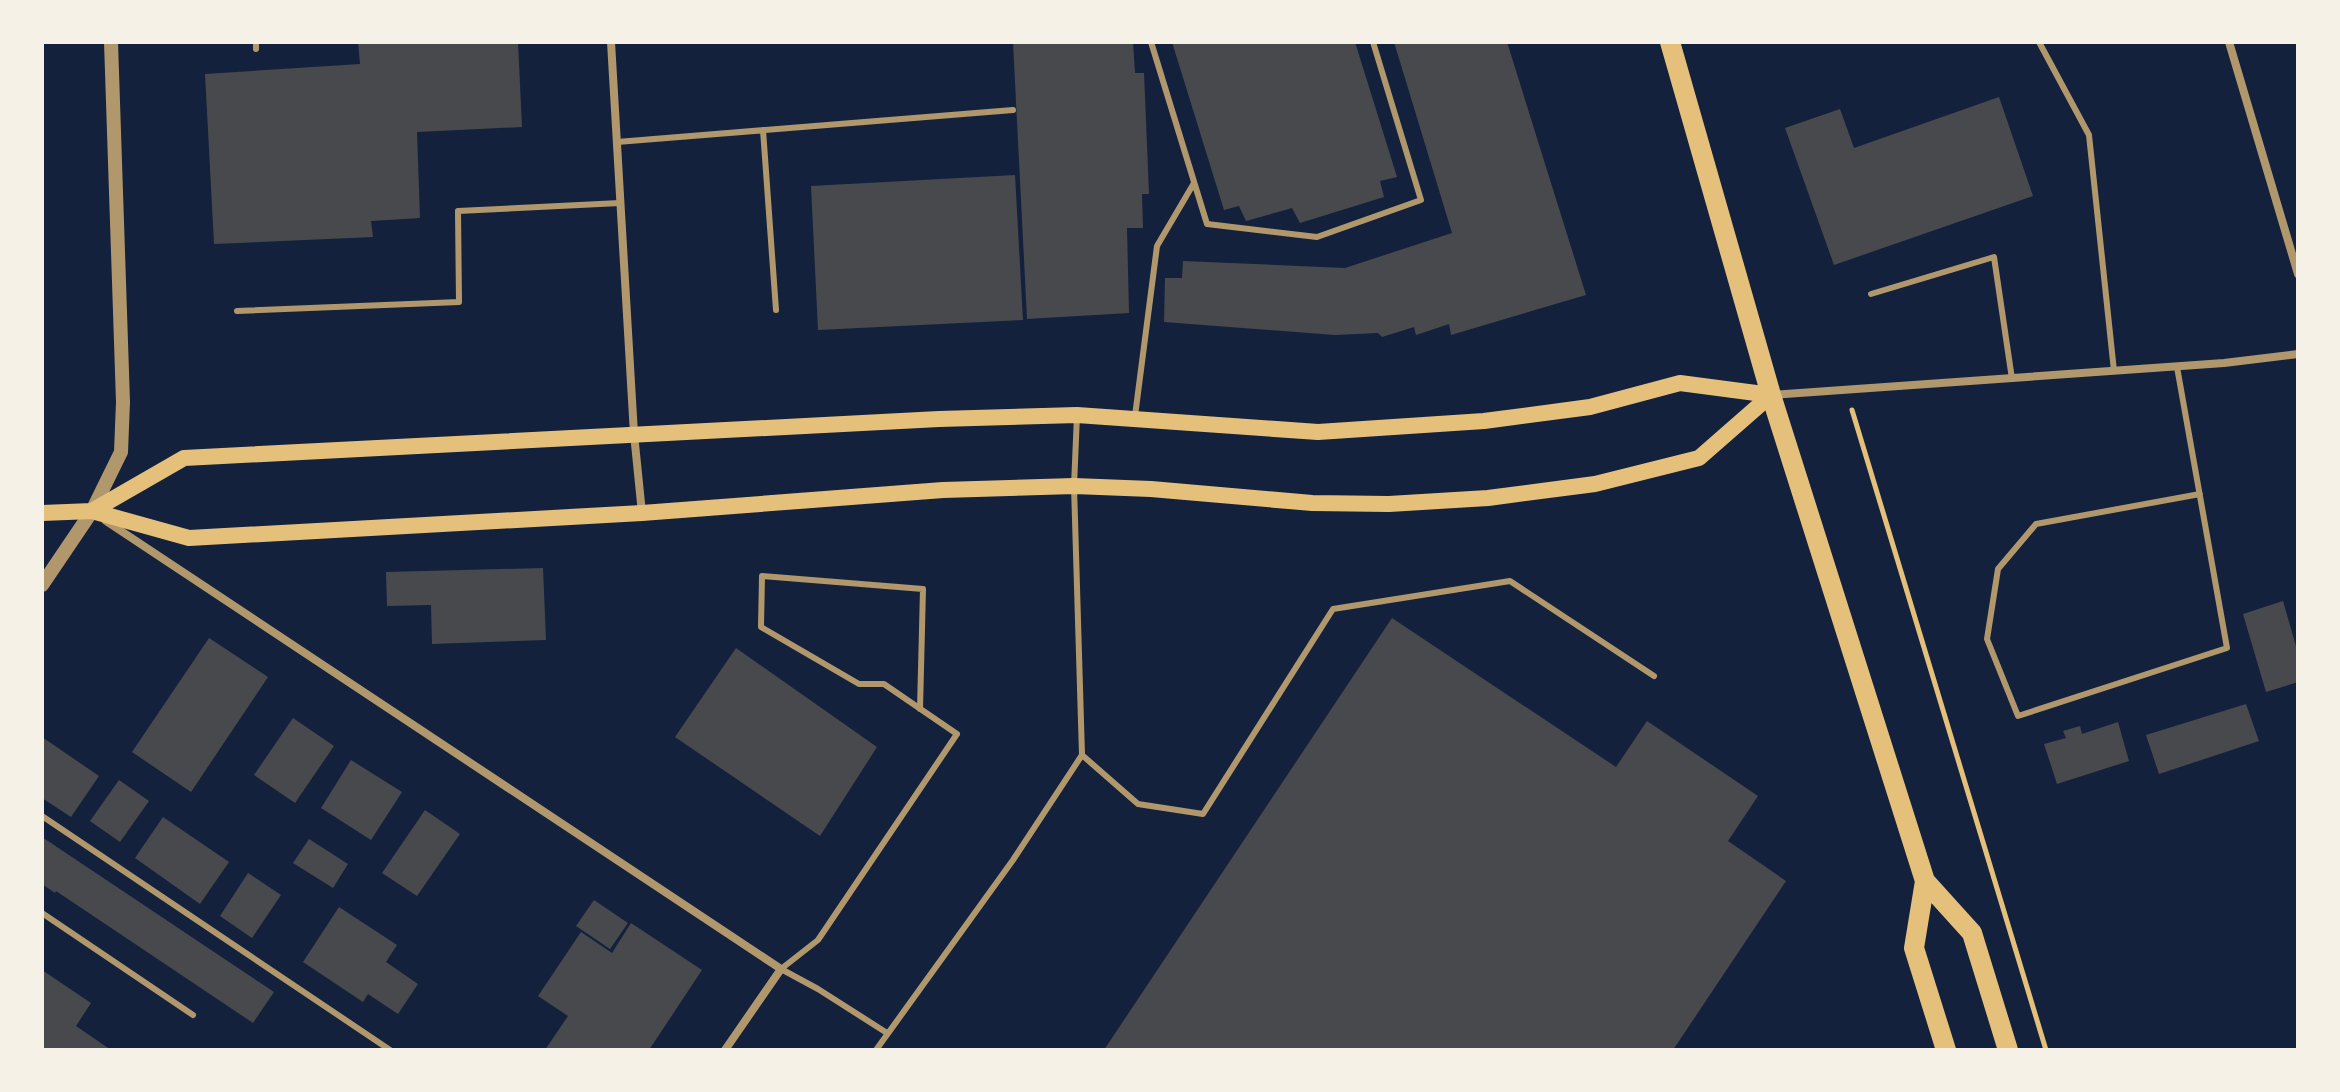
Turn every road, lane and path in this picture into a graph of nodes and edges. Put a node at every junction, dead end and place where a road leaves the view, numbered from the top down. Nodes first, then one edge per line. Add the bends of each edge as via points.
1 (111, 42) edge
2 (611, 42) edge
3 (1151, 42) edge
4 (1373, 42) edge
5 (1670, 42) edge
6 (2039, 42) edge
7 (2229, 42) edge
8 (1013, 110) dead end
9 (763, 130) junction
10 (617, 142) junction
11 (1194, 183) junction
12 (620, 203) junction
13 (2298, 274) edge
14 (1871, 294) dead end
15 (776, 310) dead end
16 (237, 311) dead end
17 (2298, 354) edge
18 (2177, 367) junction
19 (2114, 371) junction
20 (2012, 379) junction
21 (1846, 390) junction
22 (1771, 395) junction
23 (1077, 415) junction
24 (1135, 418) junction
25 (634, 434) junction
26 (1074, 486) junction
27 (2200, 494) junction
28 (92, 511) junction
29 (42, 513) edge
30 (642, 513) junction
31 (42, 585) edge
32 (1654, 676) dead end
33 (920, 709) junction
34 (1082, 755) junction
35 (42, 816) edge
36 (1925, 881) junction
37 (42, 913) edge
38 (781, 969) junction
39 (193, 1015) dead end
40 (887, 1033) junction
41 (390, 1050) edge
42 (725, 1050) edge
43 (876, 1050) edge
44 (1946, 1050) edge
45 (2008, 1050) edge
46 (2046, 1050) edge

1 - 28 street via 121,452
2 - 10 street
3 - 11 lane
4 - 11 lane via 1421,200 1317,237 1207,224
5 - 22 main road
6 - 19 lane via 2089,135
7 - 13 street
8 - 9 lane
9 - 10 lane
9 - 15 lane
10 - 12 street
11 - 24 lane via 1157,246
12 - 16 lane via 458,211 459,302
12 - 25 street
14 - 20 lane via 1994,257
17 - 18 street
18 - 19 street
18 - 27 lane
19 - 20 street
20 - 21 street
21 - 22 street
21 - 46 path
22 - 24 main road via 1680,383 1590,407 1318,432
22 - 26 main road via 1699,458 1595,484 1389,504
22 - 36 main road
23 - 24 main road
23 - 25 main road
23 - 26 lane
25 - 28 main road via 184,458
25 - 30 street
26 - 30 main road via 943,490
26 - 34 lane
27 - 27 lane via 2227,648 2018,716 1987,639 1998,569 2036,524
28 - 29 main road
28 - 30 main road via 189,538
28 - 31 street
28 - 38 street
32 - 34 lane via 1510,581 1333,609 1203,814 1138,804
33 - 33 lane via 884,684 859,684 761,627 762,576 923,589
33 - 38 lane via 957,734 818,940
34 - 40 lane
35 - 41 lane
36 - 44 main road via 1914,948
36 - 45 main road via 1972,933
37 - 39 lane
38 - 40 lane
38 - 42 street
40 - 43 lane

